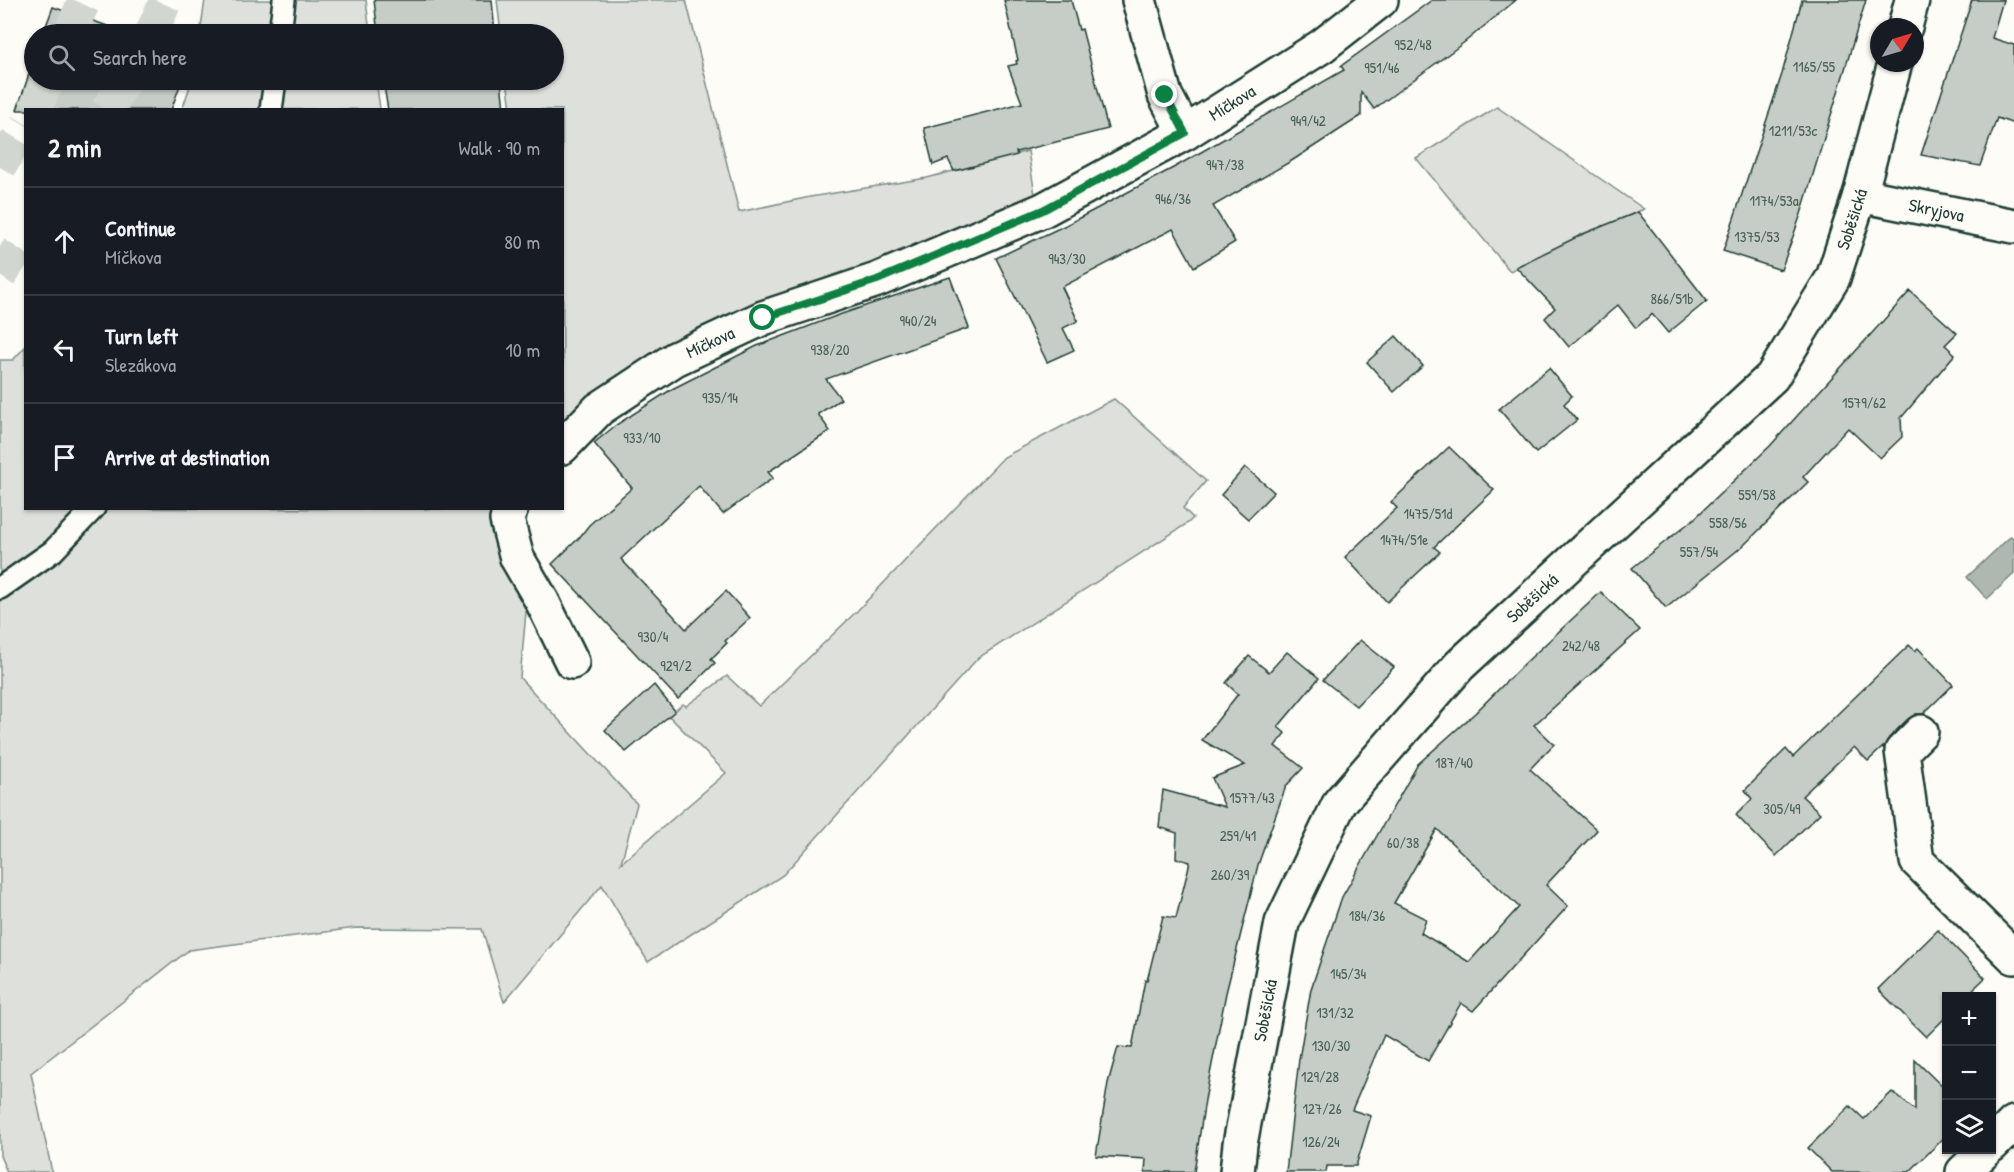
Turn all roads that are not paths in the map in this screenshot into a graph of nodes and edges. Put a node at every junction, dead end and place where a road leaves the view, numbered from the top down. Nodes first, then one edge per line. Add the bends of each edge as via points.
1 (284, 0) edge
2 (1139, 0) edge
3 (1381, 0) edge
4 (1912, 0) edge
5 (1907, 18) edge
6 (281, 24) edge
7 (1893, 72) edge
8 (274, 90) edge
9 (271, 108) edge
10 (1185, 133) junction
11 (1860, 195) junction
12 (2014, 226) edge
13 (564, 445) edge
14 (92, 510) edge
15 (511, 510) edge
16 (0, 588) edge
17 (572, 662) dead end
18 (1921, 732) dead end
19 (2014, 957) edge
20 (2014, 1123) edge
21 (1996, 1141) edge
22 (1981, 1154) edge
23 (1237, 1172) edge
24 (1963, 1172) edge

1 - 6 lane
2 - 10 street via 1165,95
3 - 10 street, Míčkova via 1322,46
4 - 5 street
7 - 11 street, Soběšická
8 - 9 lane
10 - 13 street, Míčkova via 1043,210 877,280 763,318 675,359 599,409
11 - 12 street, Skryjova
11 - 23 street, Soběšická via 1833,278 1772,377 1459,666 1340,802 1282,923 1239,1143
14 - 16 lane via 53,551
15 - 17 street via 507,520 517,558
18 - 19 street via 1902,751 1917,861
20 - 21 street
22 - 24 street

